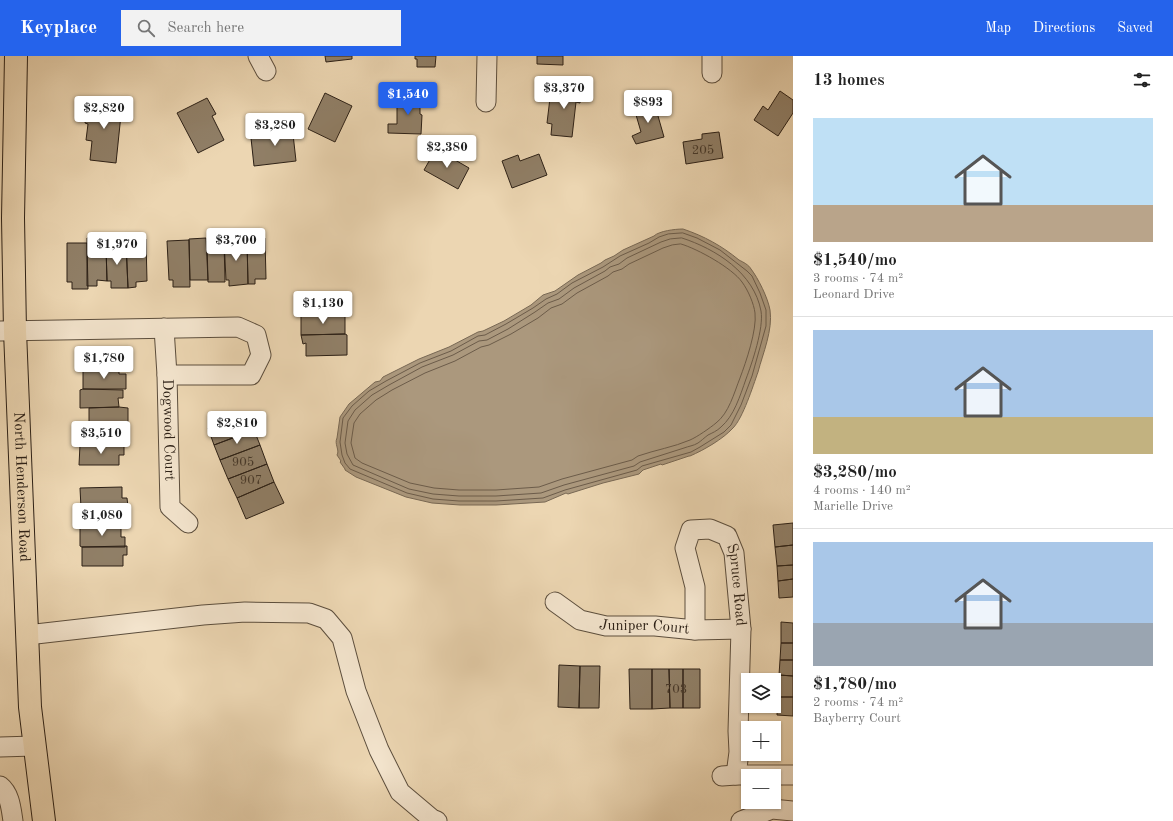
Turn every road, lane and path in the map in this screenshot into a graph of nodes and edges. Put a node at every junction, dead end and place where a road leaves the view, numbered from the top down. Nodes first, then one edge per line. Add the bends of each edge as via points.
1 (16, 56) edge
2 (487, 56) edge
3 (486, 102) dead end
4 (164, 328) junction
5 (7, 331) edge
6 (167, 375) junction
7 (188, 523) dead end
8 (555, 602) dead end
9 (741, 629) junction
10 (694, 630) junction
11 (27, 635) junction
12 (34, 746) junction
13 (0, 747) edge
14 (793, 775) edge
15 (3, 790) edge
16 (793, 811) edge
17 (3, 821) edge
18 (13, 821) edge
19 (44, 821) edge
20 (437, 821) edge
21 (741, 821) edge

1 - 5 main road, North Henderson Road via 14,218
2 - 3 street
4 - 5 street
4 - 6 street, Dogwood Court
4 - 6 street via 238,327 256,335 261,354 251,375
5 - 11 main road, North Henderson Road
6 - 7 street, Dogwood Court via 170,507
8 - 10 street, Juniper Court via 580,620 606,626 655,626
9 - 10 street, Juniper Court
9 - 10 street, Spruce Road via 734,553 727,536 710,529 691,530 685,548 695,587
9 - 14 street, Spruce Road via 739,752 729,775
11 - 12 main road, North Henderson Road
11 - 20 street via 245,612 309,613 326,619 342,638 356,691 379,750 400,792
12 - 13 street
12 - 19 main road, North Henderson Road
15 - 17 street
15 - 18 street via 11,806
16 - 21 street via 772,809

